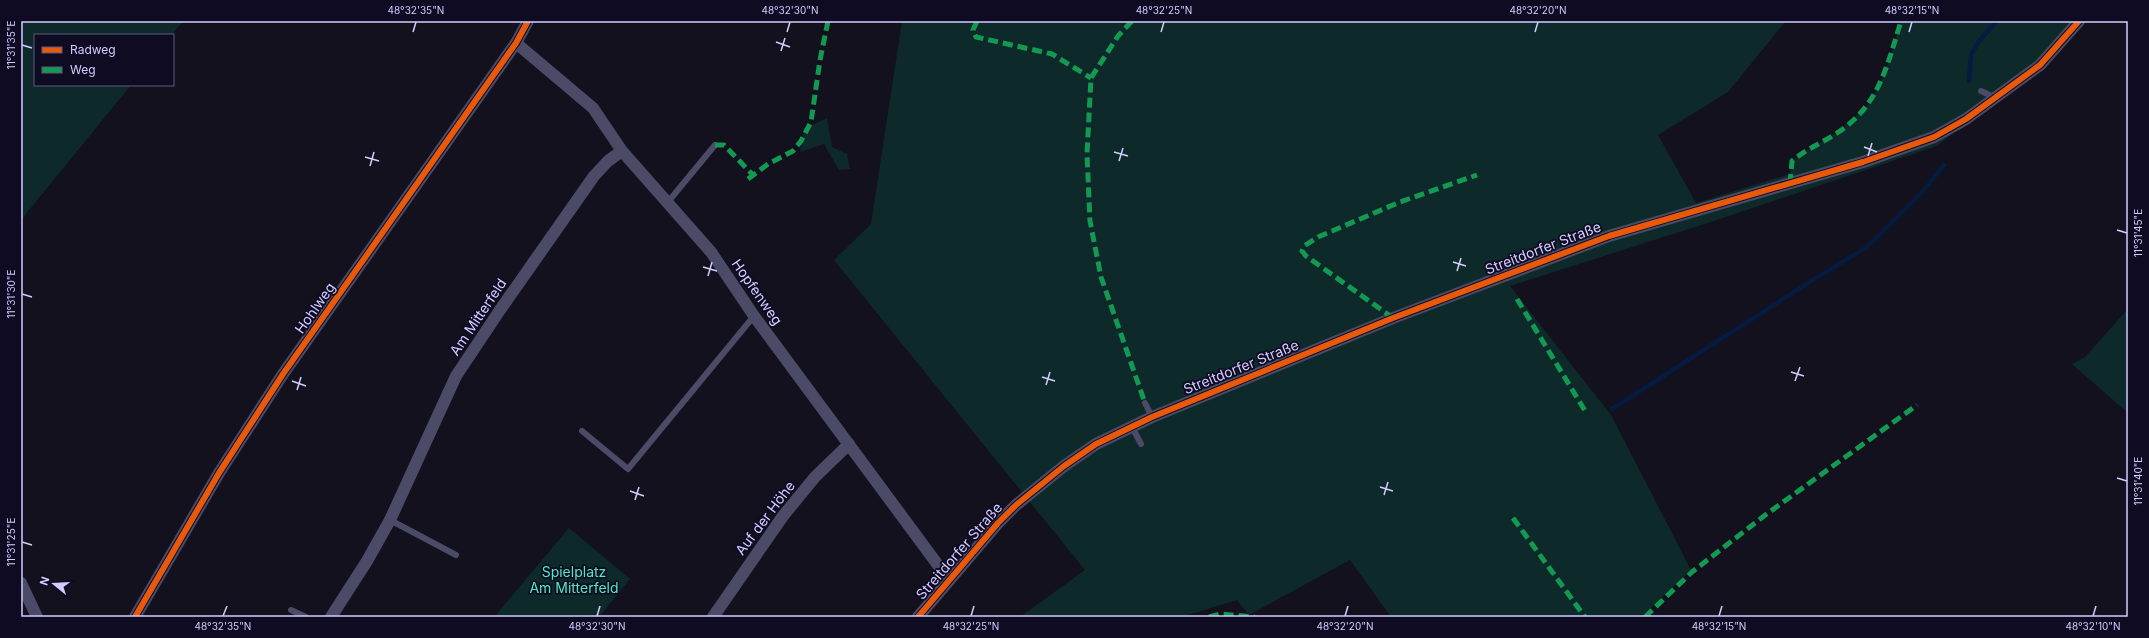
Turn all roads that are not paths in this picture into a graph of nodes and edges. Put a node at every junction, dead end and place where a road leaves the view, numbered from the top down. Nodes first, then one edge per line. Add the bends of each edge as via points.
1 (528, 21) edge
2 (2079, 21) edge
3 (516, 43) junction
4 (1981, 92) dead end
5 (1996, 98) junction
6 (715, 145) dead end
7 (622, 151) junction
8 (668, 202) junction
9 (754, 316) junction
10 (1145, 402) dead end
11 (1152, 417) junction
12 (1132, 427) junction
13 (582, 432) dead end
14 (849, 444) junction
15 (1141, 444) dead end
16 (390, 520) junction
17 (456, 555) dead end
18 (949, 580) junction
19 (21, 583) edge
20 (291, 610) dead end
21 (37, 617) edge
22 (135, 617) edge
23 (306, 617) edge
24 (331, 617) edge
25 (713, 617) edge
26 (918, 617) edge

1 - 3 street, Hohlweg
2 - 5 street, Streitdorfer Straße via 2040,65
3 - 7 street, Hopfenweg via 593,108
3 - 22 street, Hohlweg via 283,374 219,473
4 - 5 lane
5 - 11 street, Streitdorfer Straße via 1966,119 1927,139 1863,162 1609,236
6 - 8 lane
7 - 8 street, Hopfenweg
7 - 16 street, Am Mitterfeld via 594,176 472,351 443,402
8 - 9 street, Hopfenweg via 711,252
9 - 13 lane via 628,469
9 - 14 street, Hopfenweg
10 - 11 lane
11 - 12 street, Streitdorfer Straße
12 - 15 lane
12 - 18 street, Streitdorfer Straße via 1096,444 1034,489 998,523
14 - 18 street, Hopfenweg
14 - 25 street, Auf der Höhe via 815,477 783,516
16 - 17 lane
16 - 24 street, Am Mitterfeld via 368,561
18 - 26 street, Streitdorfer Straße
19 - 21 street
20 - 23 lane

